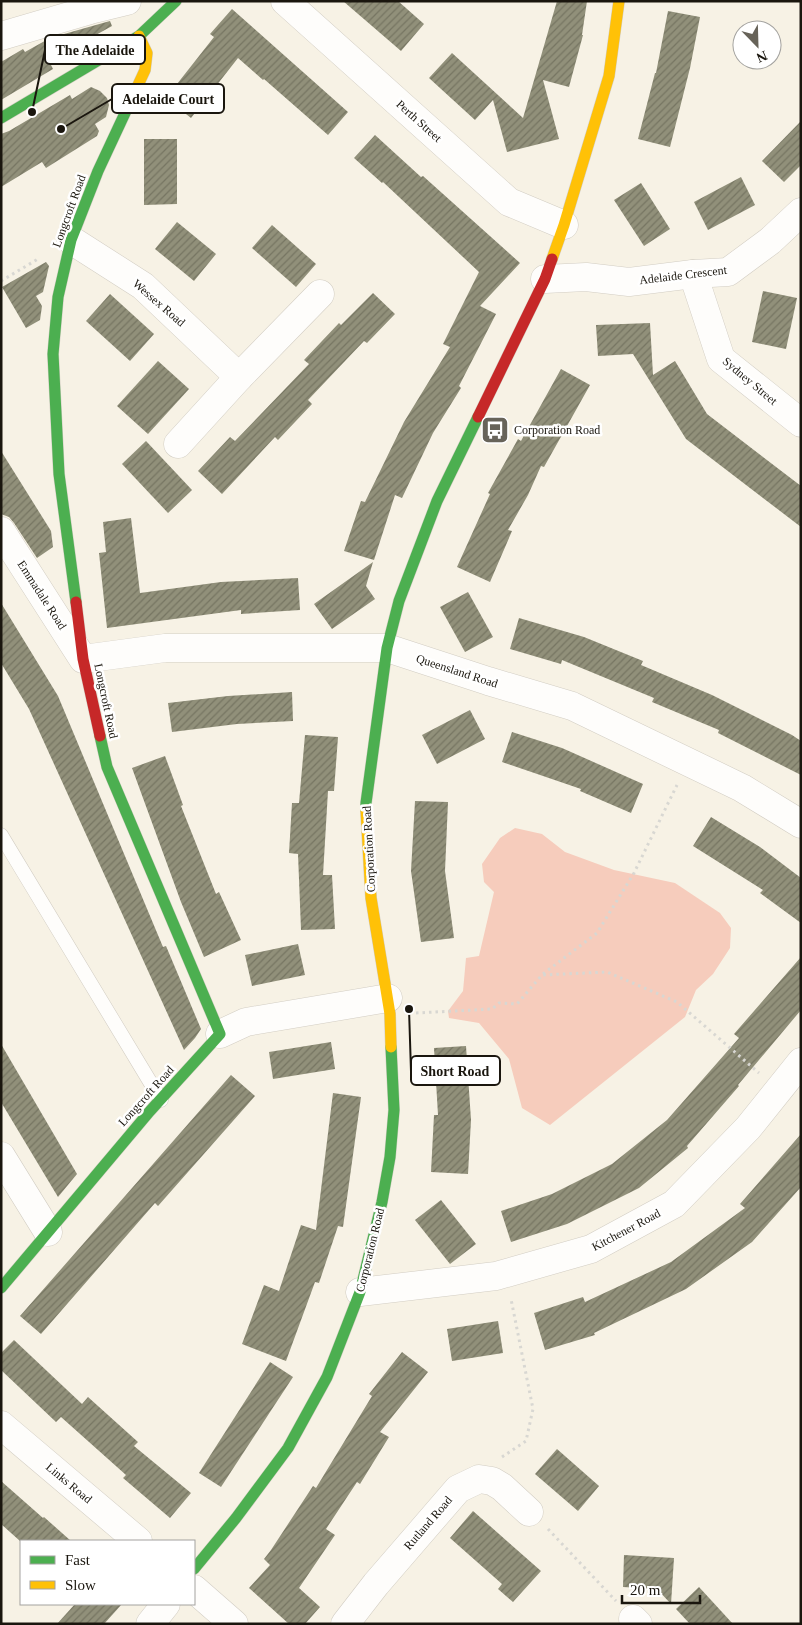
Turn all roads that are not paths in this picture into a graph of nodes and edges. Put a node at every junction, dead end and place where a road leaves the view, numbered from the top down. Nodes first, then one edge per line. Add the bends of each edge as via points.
1 (127, 1) edge
2 (176, 1) edge
3 (285, 1) edge
4 (619, 1) edge
5 (1, 36) edge
6 (139, 36) junction
7 (1, 118) edge
8 (801, 212) edge
9 (564, 225) junction
10 (71, 240) junction
11 (693, 274) junction
12 (545, 279) junction
13 (320, 294) dead end
14 (240, 377) junction
15 (801, 423) edge
16 (178, 444) dead end
17 (1, 531) edge
18 (387, 648) junction
19 (83, 659) junction
20 (801, 824) edge
21 (1, 835) edge
22 (389, 1006) junction
23 (220, 1034) junction
24 (801, 1062) edge
25 (160, 1100) junction
26 (1, 1156) edge
27 (48, 1232) junction
28 (1, 1288) edge
29 (360, 1292) junction
30 (1, 1425) edge
31 (529, 1512) road end
32 (137, 1540) edge
33 (195, 1568) edge
34 (195, 1590) edge
35 (165, 1605) edge
36 (150, 1624) edge
37 (234, 1624) edge
38 (345, 1624) edge

1 - 5 street
2 - 6 street
3 - 9 street, Perth Street via 509,202
4 - 9 street, Corporation Road via 609,76
6 - 7 street
6 - 10 street, Longcroft Road via 147,53 145,70 98,171
8 - 11 street, Adelaide Crescent via 770,241 728,272
9 - 12 street, Corporation Road
10 - 14 street, Wessex Road via 143,286
10 - 19 street, Longcroft Road via 58,297 54,354 59,474
11 - 12 street, Adelaide Crescent via 630,282
11 - 15 street, Sydney Street via 720,359
12 - 18 street, Corporation Road via 437,501 399,601
13 - 14 street
14 - 16 street
17 - 19 street, Emmadale Road
18 - 19 street, Queensland Road via 165,648
18 - 20 street, Queensland Road via 572,706 742,788
18 - 22 street, Corporation Road via 366,803 371,898
19 - 23 street, Longcroft Road via 107,767
21 - 25 lane
22 - 23 street via 246,1022
22 - 29 street, Corporation Road via 394,1110 390,1157
23 - 25 street, Longcroft Road
24 - 29 street, Kitchener Road via 748,1128 674,1204 591,1249 496,1276
25 - 27 street, Longcroft Road
26 - 27 street
27 - 28 street, Longcroft Road
29 - 33 street, Corporation Road via 327,1378 288,1448
30 - 32 street, Links Road
31 - 38 street, Rutland Road via 492,1482 479,1479 458,1489
34 - 37 street
35 - 36 street

